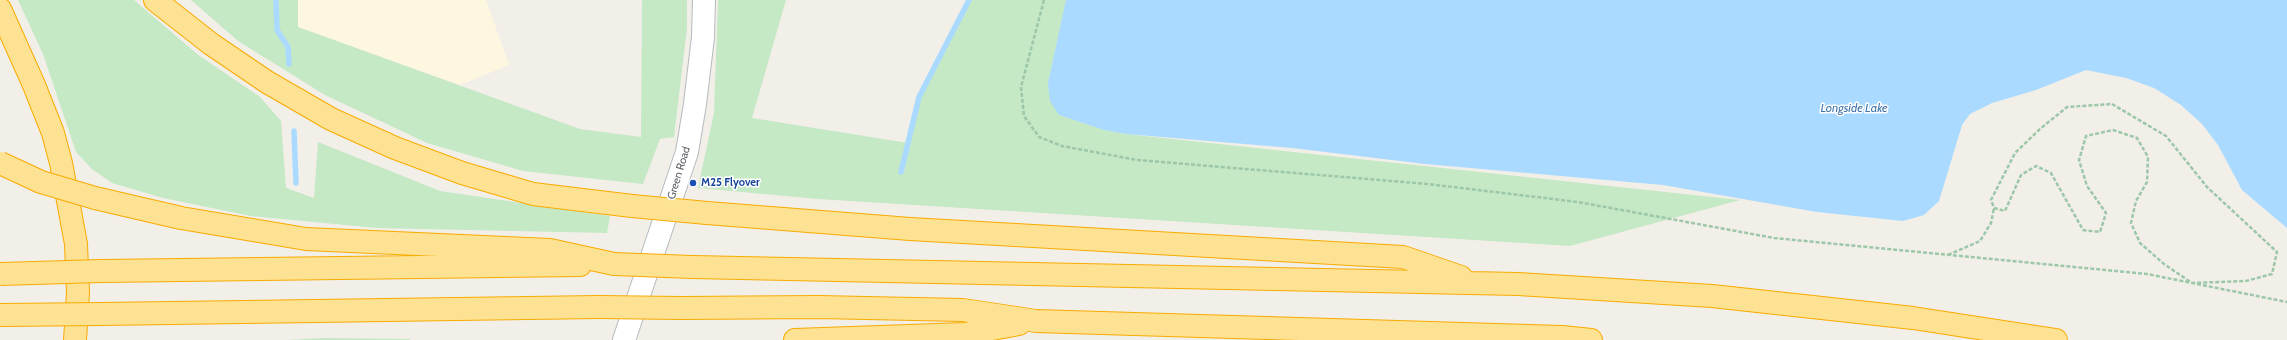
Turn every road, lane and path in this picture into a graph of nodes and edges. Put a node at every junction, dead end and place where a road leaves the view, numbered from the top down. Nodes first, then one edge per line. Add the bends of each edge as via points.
1 (155, 0) edge
2 (704, 0) edge
3 (1044, 0) edge
4 (0, 9) edge
5 (0, 163) edge
6 (1994, 208) junction
7 (1948, 255) junction
8 (614, 264) junction
9 (0, 274) edge
10 (1479, 283) junction
11 (2192, 283) junction
12 (2287, 302) edge
13 (0, 315) edge
14 (1036, 321) junction
15 (75, 340) edge
16 (624, 340) edge
17 (795, 340) edge
18 (1591, 340) edge
19 (2056, 340) edge

1 - 10 highway, bridge via 211,44 267,82 331,120 462,173 533,194 707,213 918,229 1403,256
2 - 16 main road, Green Road via 696,104 687,152
3 - 7 path via 1021,87 1024,116 1039,137 1062,146 1137,160 1428,184 1578,202 1774,238
4 - 15 highway via 37,92 60,163 76,244 78,293
5 - 8 highway, bridge via 41,182 95,198 181,218 306,239 550,250
6 - 7 path via 1991,223 1980,241
6 - 11 path via 1991,200 2015,152 2040,129 2067,107 2112,104 2166,136 2207,187 2277,252 2272,274 2246,281
6 - 11 path via 2005,211 2021,175 2036,166 2051,173 2083,230 2100,232 2106,213 2087,186 2079,160 2086,136 2113,130 2137,138 2148,157 2147,182 2136,202 2131,222 2140,243 2164,264
7 - 11 path via 2147,274
8 - 9 highway, bridge
8 - 10 highway, bridge
10 - 19 highway via 1712,296 1913,318
11 - 12 path
13 - 14 highway, bridge via 599,307 818,307 963,310
14 - 17 highway via 965,334
14 - 18 highway via 1562,337

